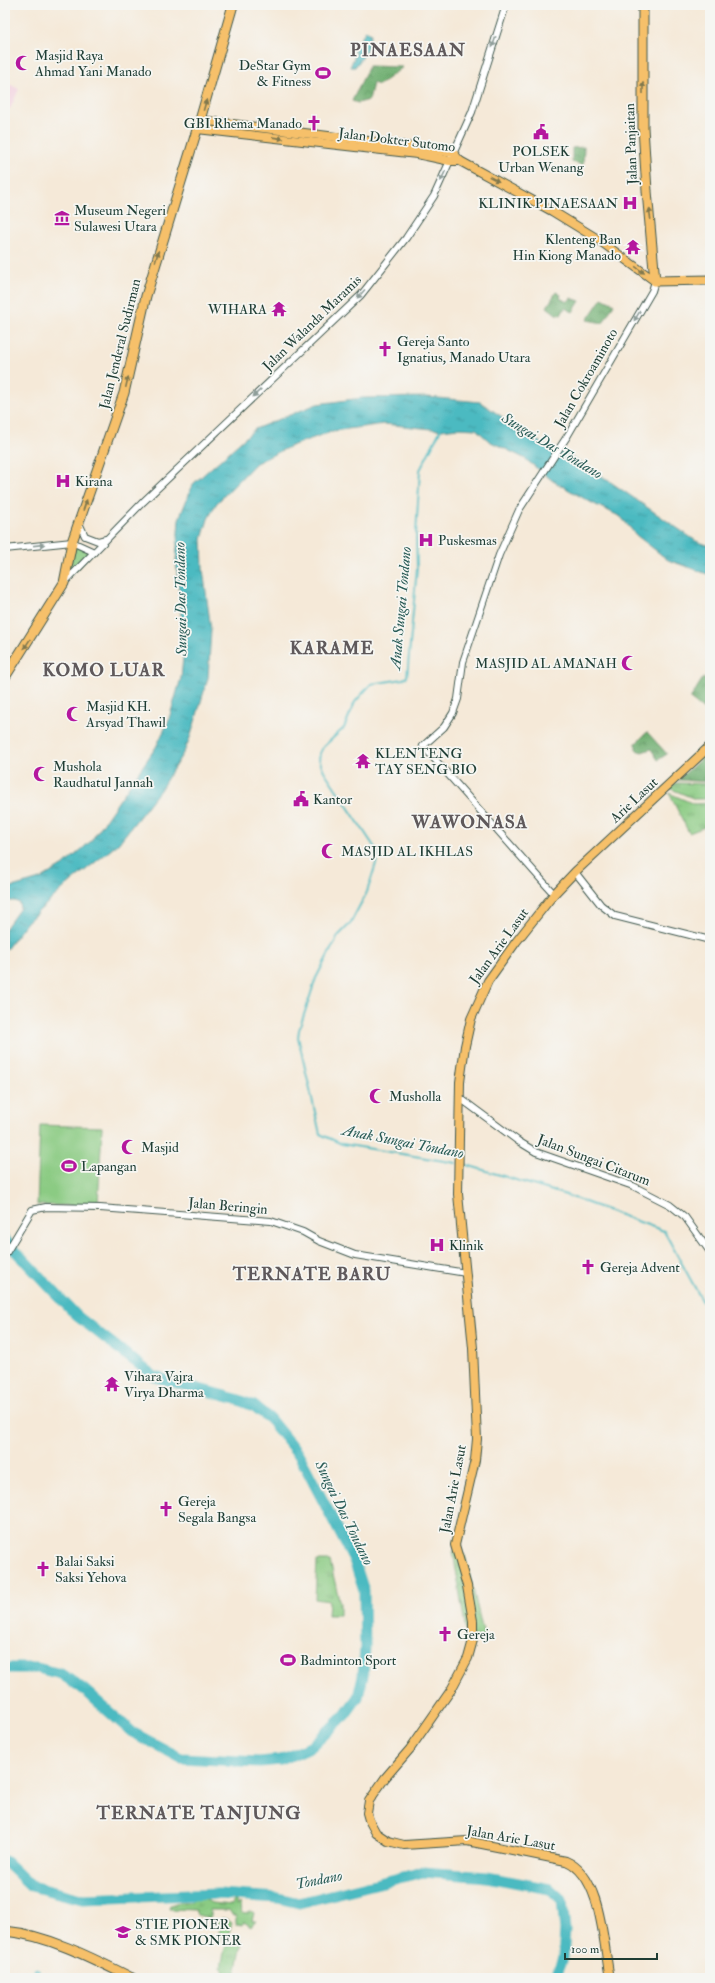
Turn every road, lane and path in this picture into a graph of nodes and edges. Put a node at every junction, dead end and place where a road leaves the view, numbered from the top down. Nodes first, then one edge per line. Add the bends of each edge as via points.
1 (233, 5) edge
2 (506, 5) edge
3 (643, 5) edge
4 (199, 125) junction
5 (452, 157) junction
6 (710, 280) edge
7 (655, 281) junction
8 (79, 523) junction
9 (106, 540) junction
10 (72, 542) junction
11 (5, 549) edge
12 (94, 552) junction
13 (64, 583) junction
14 (5, 677) edge
15 (710, 746) edge
16 (575, 872) junction
17 (554, 894) junction
18 (710, 940) edge
19 (460, 1098) junction
20 (710, 1252) edge
21 (5, 1255) edge
22 (466, 1274) junction
23 (5, 1931) edge
24 (132, 1978) edge
25 (610, 1978) edge

4 -> 1 highway, Jalan Jenderal Sudirman
2 -> 5 street, Jalan Walanda Maramis via 472,112
7 -> 3 highway, Jalan Panjaitan via 643,128
4 - 5 main road, Jalan Dokter Sutomo
8 -> 4 highway, Jalan Jenderal Sudirman via 124,393 146,296
5 -> 7 main road, Jalan Dokter Sutomo via 552,211 596,238
5 -> 9 street, Jalan Walanda Maramis via 434,196 411,231 361,295 285,365
6 - 7 highway
7 -> 17 street, Jalan Cokroaminoto via 652,291 582,410 520,510 499,555 463,662 458,699 453,713 444,726 423,746
8 - 9 street via 85,536 98,541
8 - 10 highway, Jalan Jenderal Sudirman
9 - 12 street, Jalan Walanda Maramis
11 -> 10 street
10 - 12 street
10 - 13 highway, Jalan Jenderal Sudirman
12 - 13 street, Jalan Walanda Maramis
13 -> 14 highway, Jalan Jenderal Sudirman
15 - 16 main road, Arie Lasut
16 - 17 main road, Jalan Arie Lasut
16 - 18 street via 601,905 615,916
17 - 19 main road, Jalan Arie Lasut via 516,942 488,981 480,997 471,1019 465,1046
19 - 20 street, Jalan Sungai Citarum via 518,1142 536,1152 621,1182 670,1205 685,1217
19 - 22 main road, Jalan Arie Lasut via 458,1194
21 - 22 street, Jalan Beringin via 32,1210 52,1207 100,1208 271,1221 356,1255
22 - 25 main road, Jalan Arie Lasut via 473,1348 477,1439 475,1460 455,1545 467,1586 473,1621 473,1640 468,1658 451,1690 410,1749 369,1801 369,1820 376,1833 395,1844 467,1841 566,1861 575,1866 593,1893
23 - 24 highway via 20,1933 77,1951

